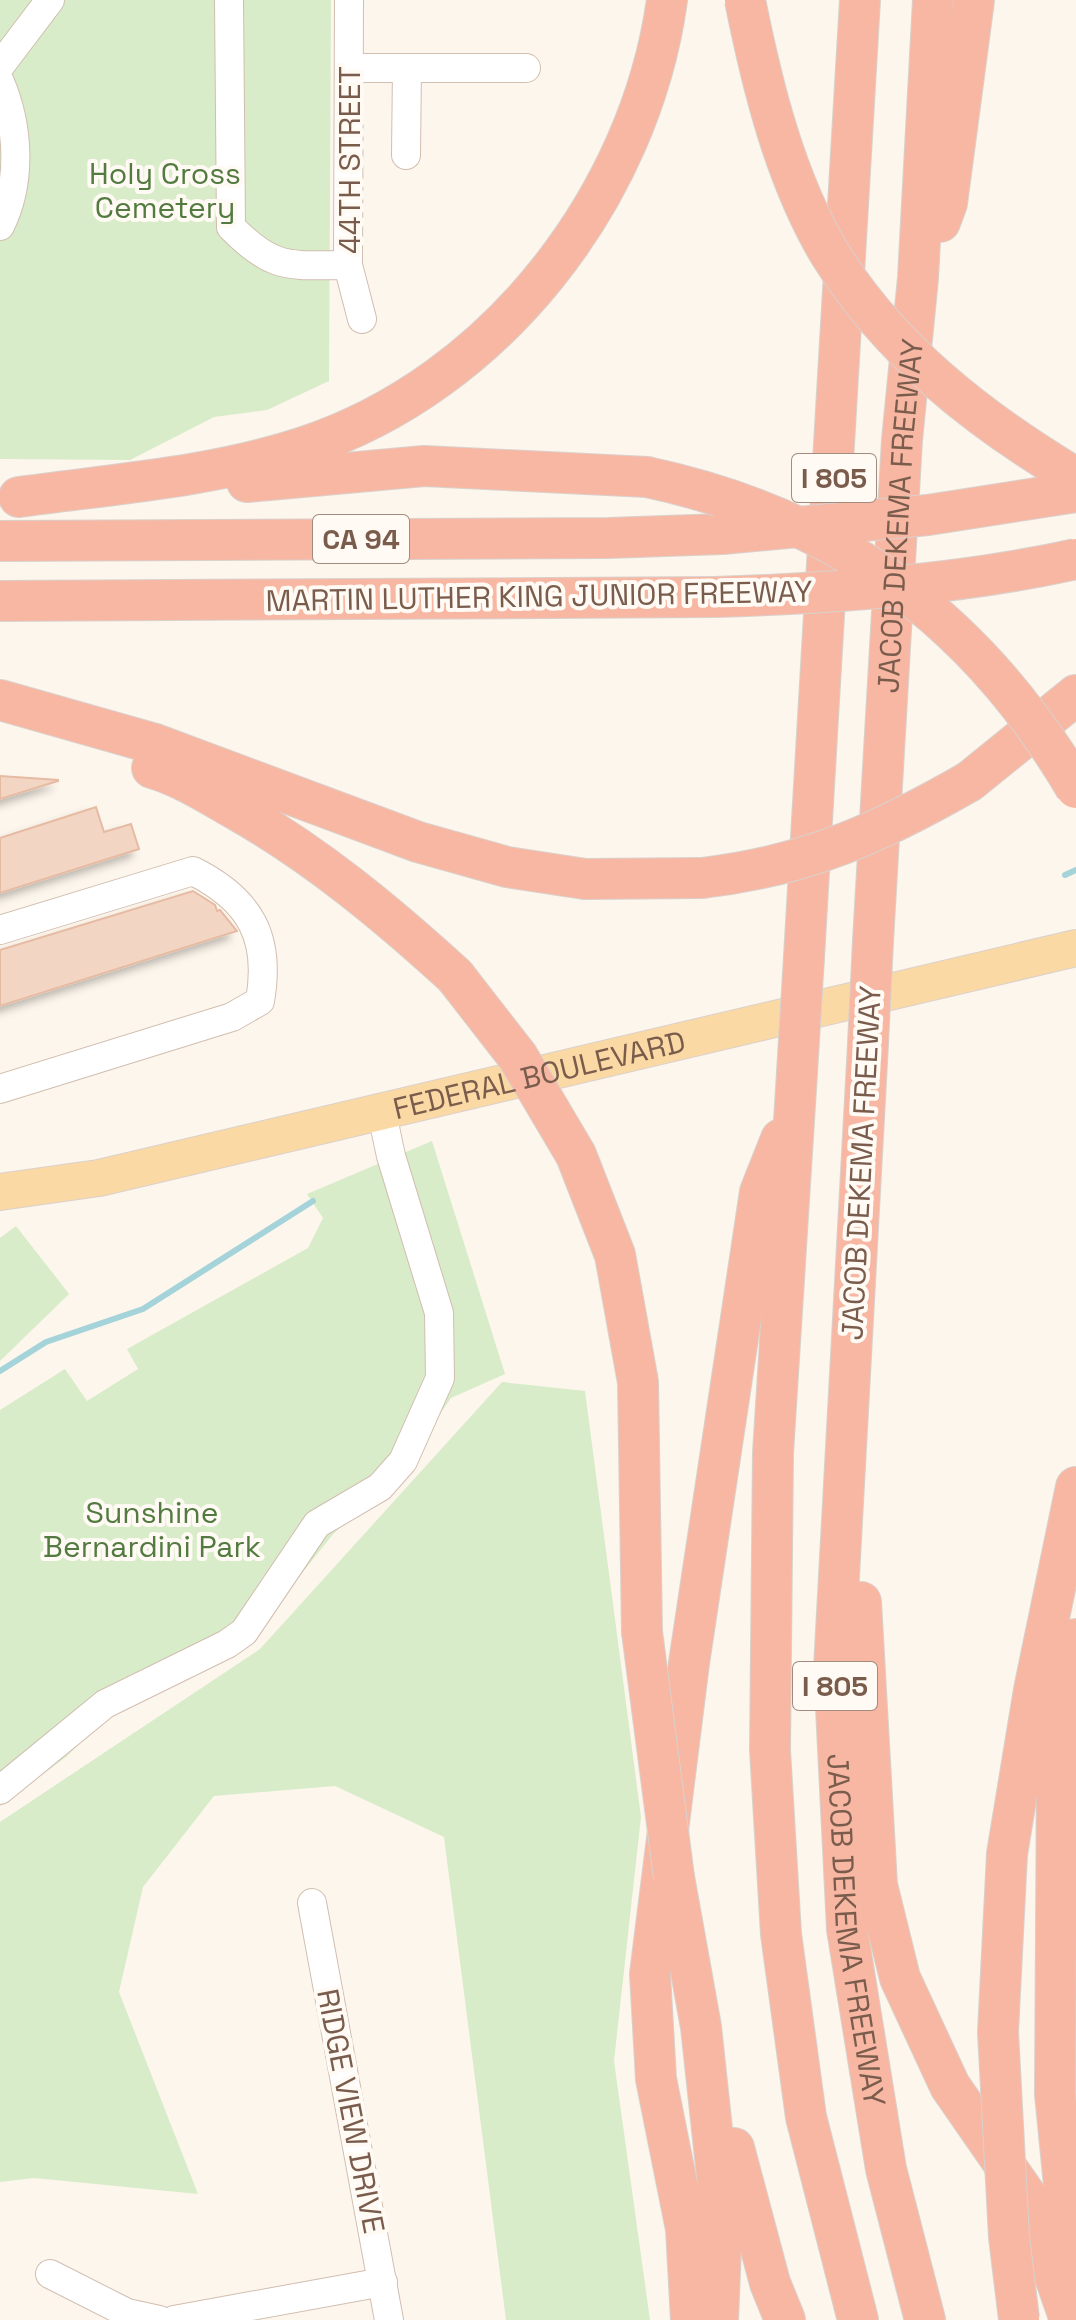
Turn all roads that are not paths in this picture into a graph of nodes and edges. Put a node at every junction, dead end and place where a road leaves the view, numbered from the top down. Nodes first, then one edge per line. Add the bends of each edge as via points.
1 (50, 0) edge
2 (229, 0) edge
3 (349, 0) edge
4 (667, 0) edge
5 (745, 0) edge
6 (860, 0) edge
7 (933, 0) edge
8 (974, 0) edge
9 (0, 66) edge
10 (349, 68) junction
11 (407, 68) junction
12 (526, 68) dead end
13 (0, 82) edge
14 (406, 155) dead end
15 (0, 226) edge
16 (348, 265) junction
17 (918, 278) junction
18 (362, 319) dead end
19 (1076, 478) edge
20 (1076, 492) edge
21 (10, 498) edge
22 (0, 541) edge
23 (1076, 559) edge
24 (0, 601) edge
25 (1076, 695) edge
26 (0, 700) edge
27 (0, 718) edge
28 (1076, 788) edge
29 (0, 930) edge
30 (1076, 948) edge
31 (0, 1089) edge
32 (795, 1089) junction
33 (381, 1109) junction
34 (0, 1192) edge
35 (853, 1314) junction
36 (1076, 1487) edge
37 (1076, 1639) edge
38 (0, 1790) edge
39 (312, 1903) dead end
40 (701, 2027) junction
41 (50, 2274) dead end
42 (383, 2282) junction
43 (1076, 2310) edge
44 (159, 2320) edge
45 (174, 2320) edge
46 (389, 2320) edge
47 (691, 2320) edge
48 (718, 2320) edge
49 (785, 2320) edge
50 (858, 2320) edge
51 (925, 2320) edge
52 (1020, 2320) edge
53 (1070, 2320) edge

1 - 9 street
2 - 16 street via 231,227 257,253 288,265
3 - 10 street, 44TH STREET
4 - 21 highway via 643,104 596,202 529,294 439,376 360,425 304,447 232,466
5 - 19 highway, bridge via 778,131 830,253 921,367 971,408
6 - 32 highway, I 805, bridge
7 - 17 highway, JACOB DEKEMA FREEWAY / I 805
8 - 17 highway via 947,203
10 - 11 street
10 - 16 street, 44TH STREET
11 - 12 street
11 - 14 street
13 - 15 street via 10,107 15,160 12,202
16 - 18 street, 44TH STREET
17 - 35 highway, JACOB DEKEMA FREEWAY / I 805, bridge via 902,440
20 - 22 highway, MARTIN LUTHER KING JUNIOR FREEWAY / CA 94, bridge via 928,515 722,534
21 - 28 highway, bridge via 424,466 647,477 714,493 763,510 853,554 939,619 1013,692
23 - 24 highway, MARTIN LUTHER KING JUNIOR FREEWAY / CA 94, bridge via 854,591 715,597
25 - 26 highway, bridge via 970,781 871,835 822,853 702,878 585,879 497,865 418,842 155,744
27 - 40 highway, bridge via 189,783 293,842 455,976 518,1057 576,1155 615,1255 638,1382 642,1632 674,1877
29 - 31 street via 193,871 218,884 243,907 259,937 266,968 260,1001 232,1017
30 - 33 main road, FEDERAL BOULEVARD
32 - 47 highway via 760,1192 687,1678 650,1974 656,2079 686,2229
32 - 50 highway, I 805 via 773,1453 770,1750 781,1934 806,2117
33 - 34 main road, FEDERAL BOULEVARD via 99,1178
33 - 38 street via 439,1313 440,1378 403,1461 380,1487 317,1524 244,1632 105,1704
35 - 51 highway, JACOB DEKEMA FREEWAY / I 805 via 834,1668 847,1929 886,2169
35 - 53 highway via 863,1682 877,1885 900,1978 950,2086 1027,2197
36 - 52 highway, bridge via 1007,1854 998,2032 1009,2237
37 - 43 highway via 1057,1768 1055,2094
39 - 42 street, RIDGE VIEW DRIVE
40 - 48 highway via 722,2222
40 - 49 highway via 770,2283
41 - 44 street via 127,2313
42 - 45 street
42 - 46 street, RIDGE VIEW DRIVE

